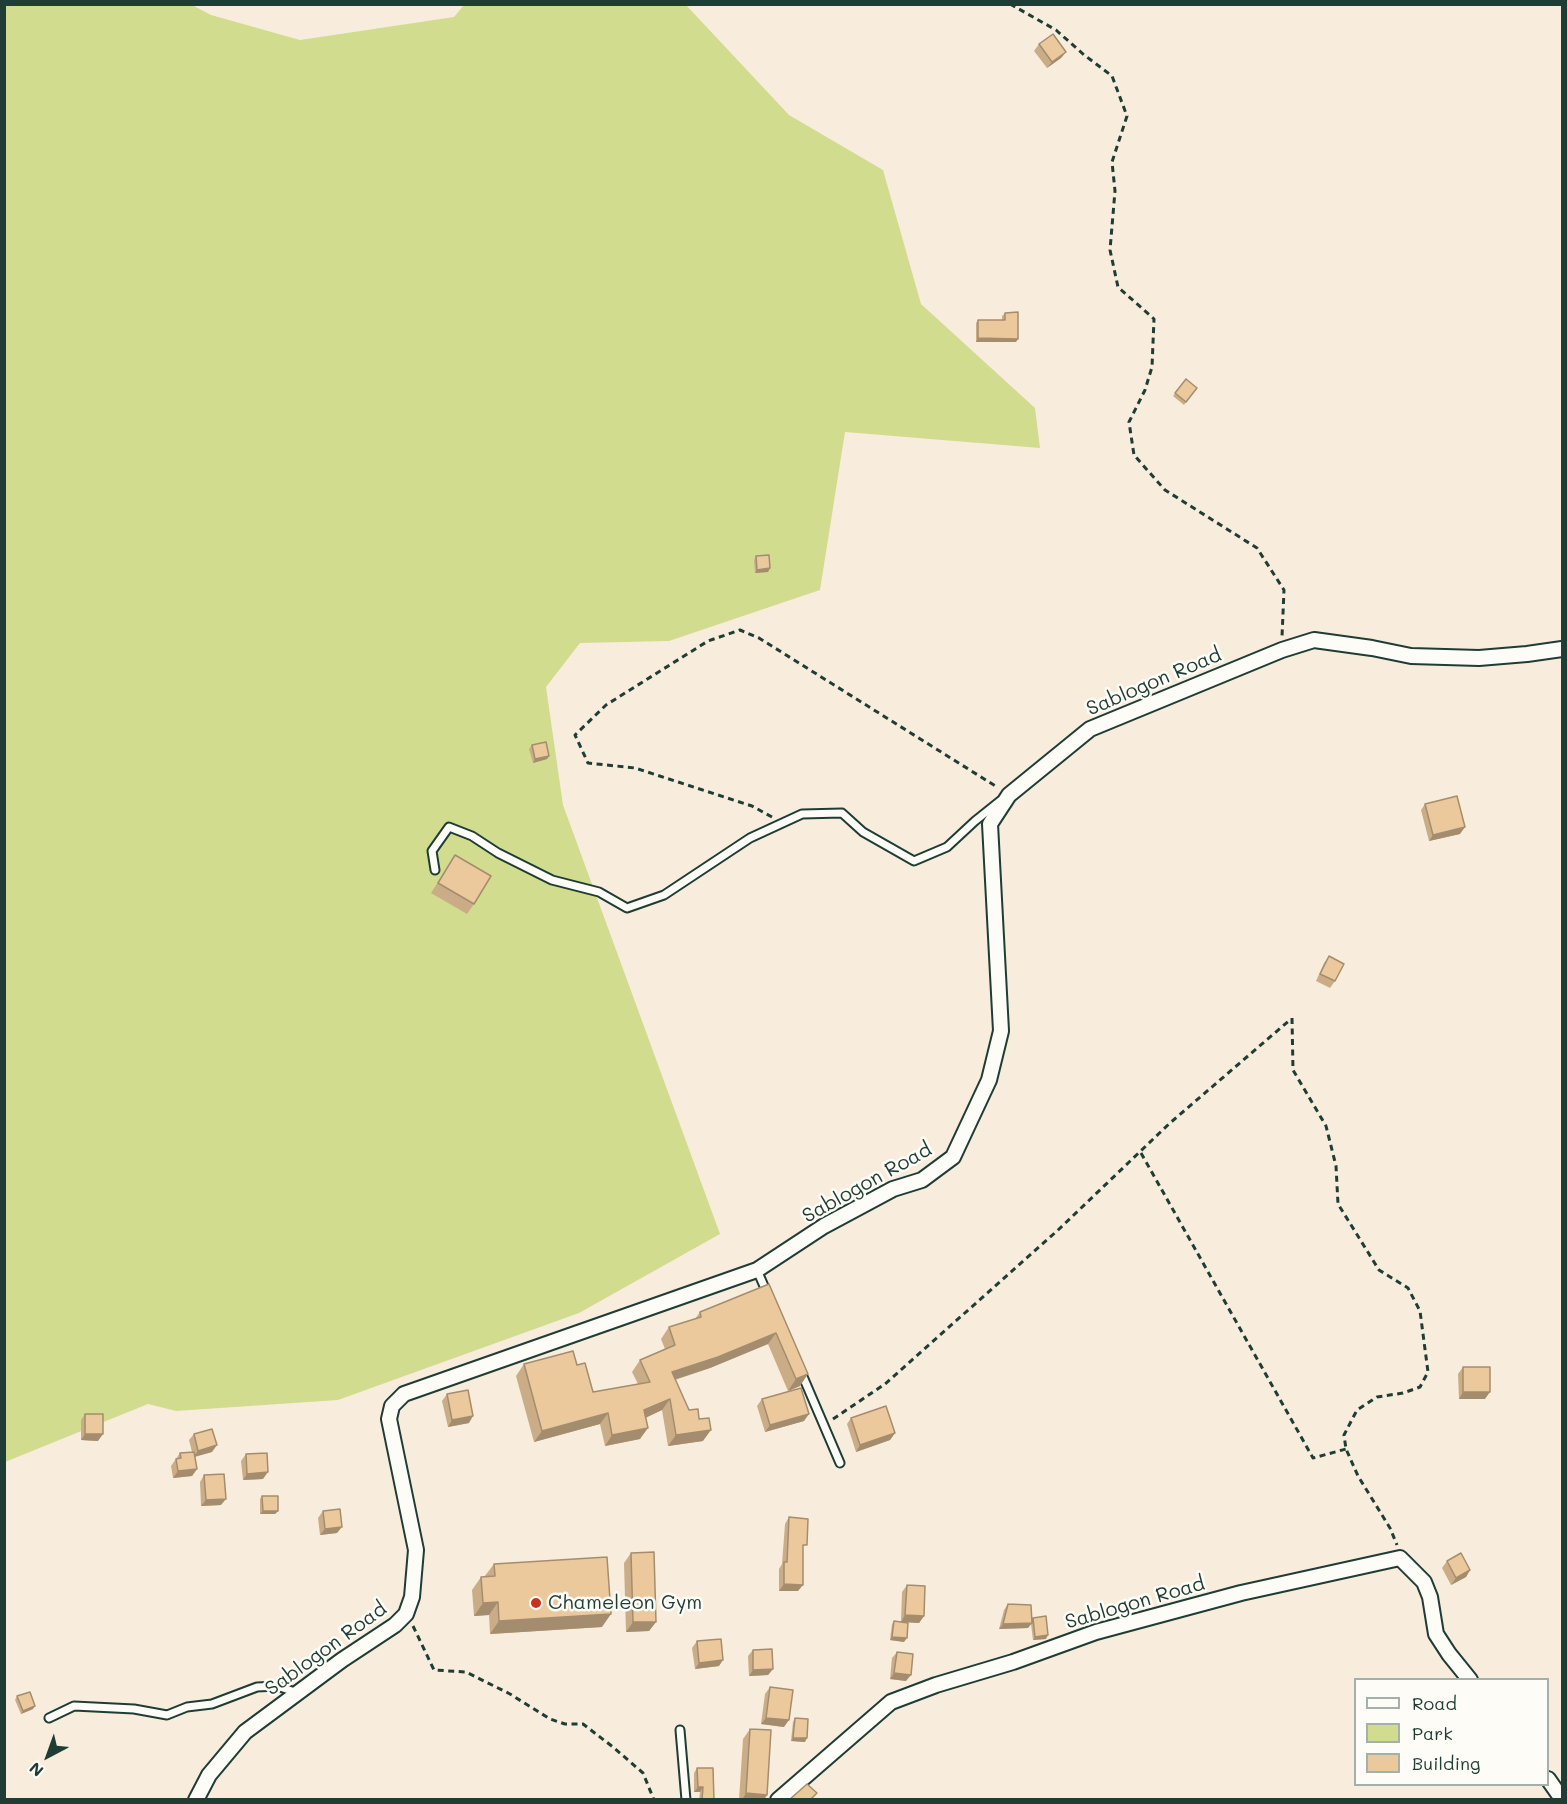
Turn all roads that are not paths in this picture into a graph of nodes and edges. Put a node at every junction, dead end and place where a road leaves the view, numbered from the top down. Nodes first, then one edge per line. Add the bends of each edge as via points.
1 (1563, 649) edge
2 (1009, 795) junction
3 (435, 870) dead end
4 (757, 1270) junction
5 (771, 1301) edge
6 (797, 1363) edge
7 (840, 1463) dead end
8 (1469, 1678) edge
9 (299, 1694) junction
10 (50, 1718) dead end
11 (680, 1730) dead end
12 (1549, 1780) edge
13 (1563, 1799) edge
14 (196, 1800) edge
15 (686, 1800) edge
16 (778, 1800) edge

1 - 2 street, Sablogon Road via 1479,658 1411,656 1314,640 1090,729
2 - 3 lane via 947,847 914,861 862,832 842,813 802,814 750,838 664,896 627,908 598,892 552,880 450,827 432,851
2 - 4 street, Sablogon Road via 990,824 1001,1032 990,1080 953,1157 922,1180 893,1189 832,1222
4 - 5 lane
4 - 9 street, Sablogon Road via 404,1394 392,1406 389,1419 416,1550 412,1597 406,1614 396,1625
6 - 7 lane
8 - 16 street, Sablogon Road via 1436,1634 1424,1582 1400,1558 1241,1593 1096,1632 891,1702
9 - 10 lane via 277,1686 257,1687 212,1704 166,1715 134,1708 74,1706
9 - 14 street, Sablogon Road via 245,1732 208,1775
11 - 15 lane
12 - 13 street

